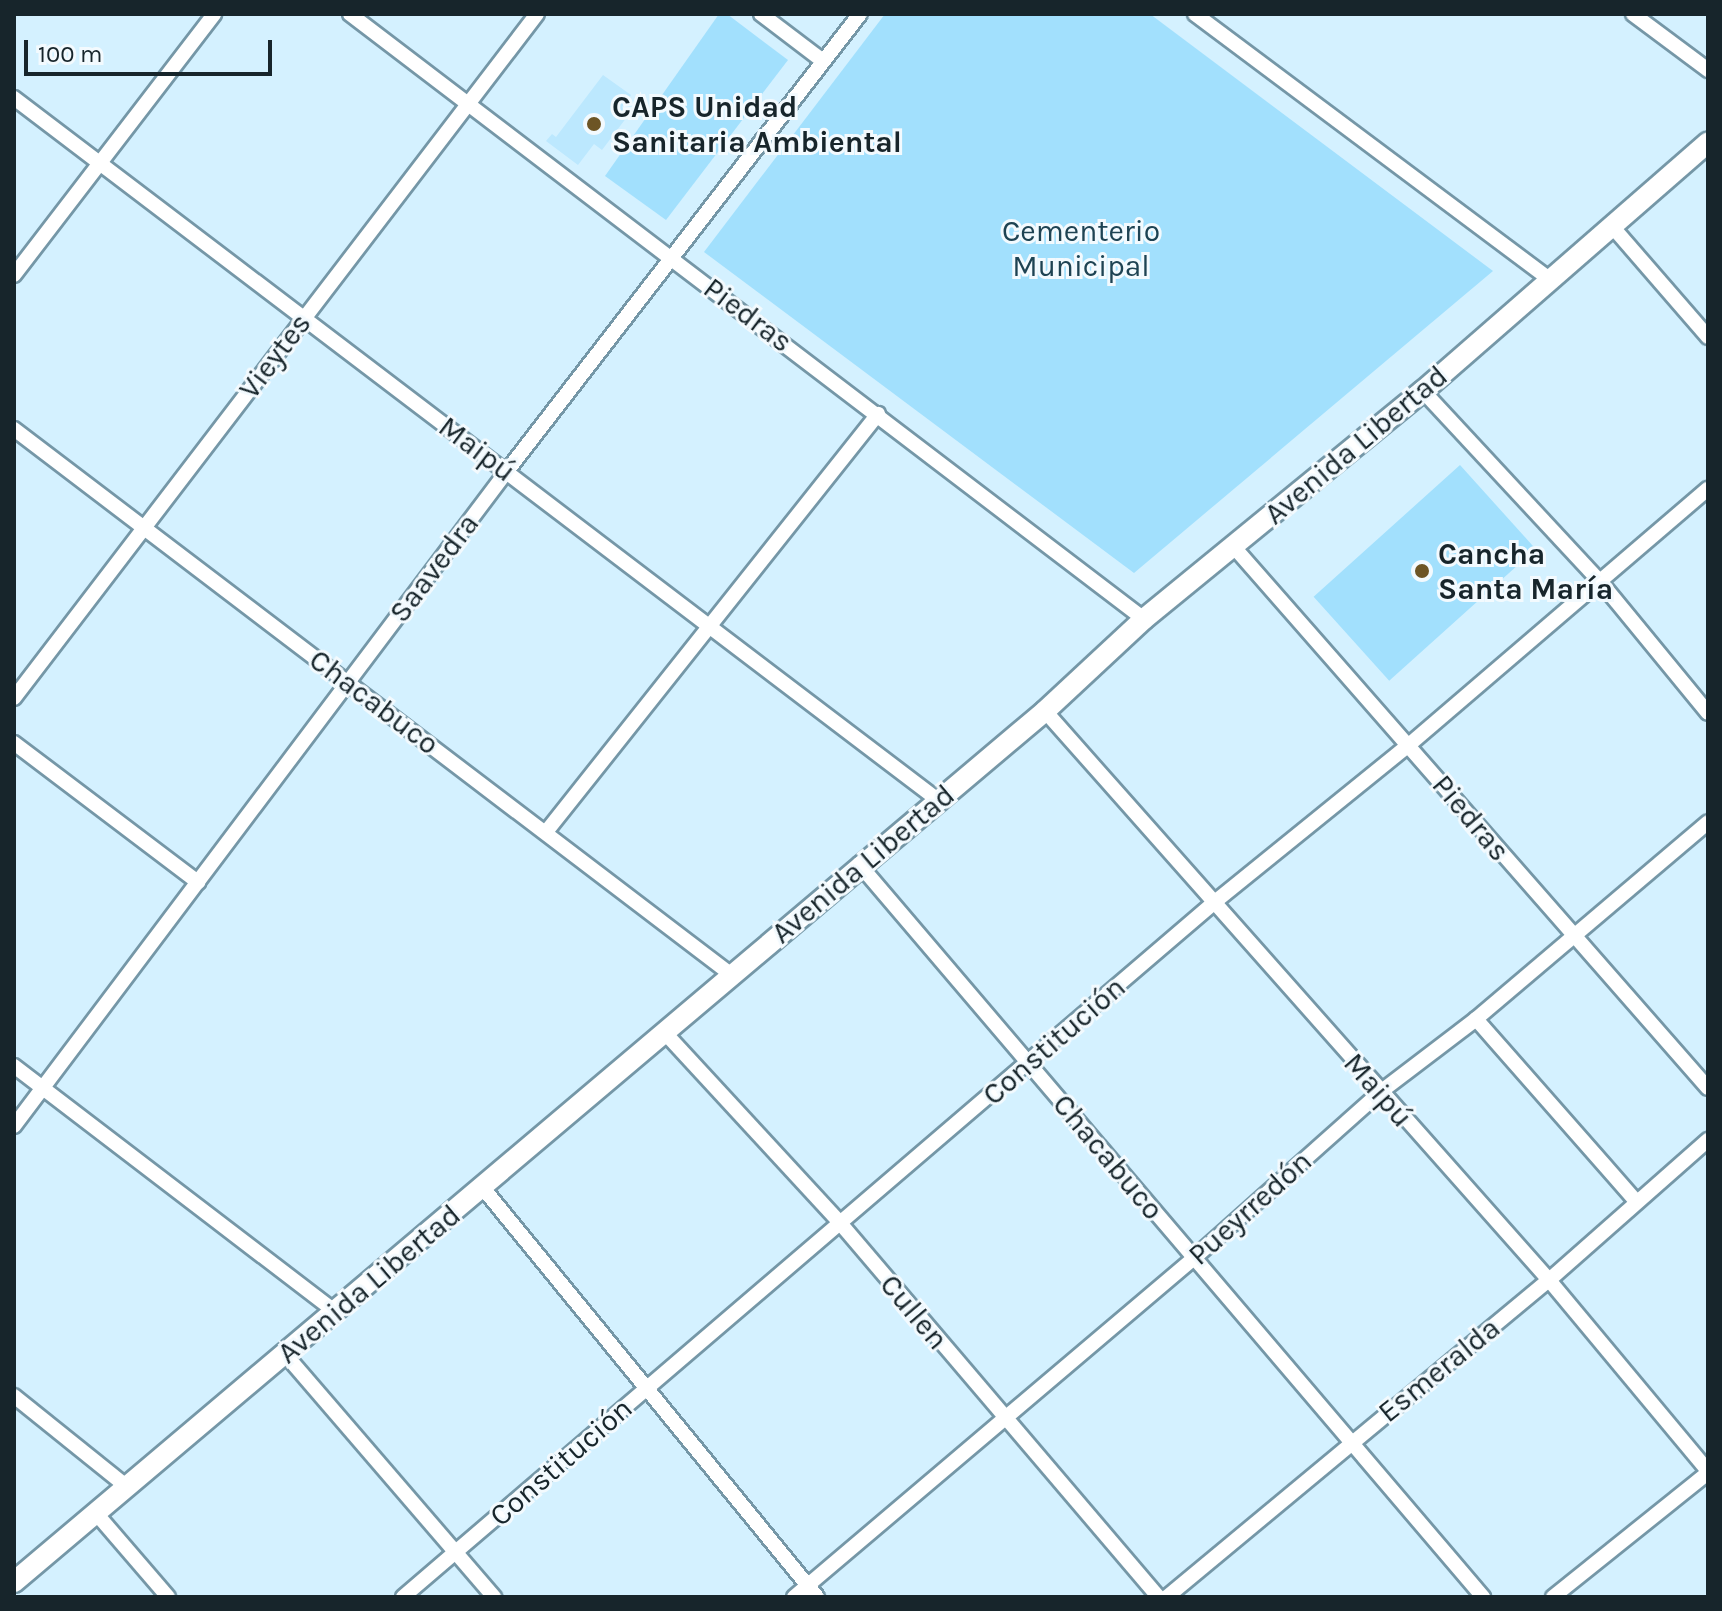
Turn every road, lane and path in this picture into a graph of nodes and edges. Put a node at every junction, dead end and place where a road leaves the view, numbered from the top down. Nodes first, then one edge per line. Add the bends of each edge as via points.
1 (214, 14) edge
2 (350, 14) edge
3 (537, 14) edge
4 (761, 14) edge
5 (860, 14) edge
6 (1195, 14) edge
7 (1633, 14) edge
8 (823, 61) junction
9 (1708, 70) edge
10 (14, 98) edge
11 (469, 102) junction
12 (1708, 142) edge
13 (100, 163) junction
14 (1611, 225) junction
15 (672, 257) junction
16 (14, 275) edge
17 (1550, 280) junction
18 (304, 318) junction
19 (1708, 337) edge
20 (1423, 391) junction
21 (878, 414) junction
22 (14, 429) edge
23 (507, 471) junction
24 (1708, 489) edge
25 (144, 528) junction
26 (1234, 547) junction
27 (1598, 579) junction
28 (1144, 619) junction
29 (709, 624) junction
30 (348, 682) junction
31 (14, 698) edge
32 (1045, 711) junction
33 (1708, 713) edge
34 (14, 743) edge
35 (1410, 744) junction
36 (939, 801) junction
37 (1708, 822) edge
38 (546, 832) junction
39 (859, 864) junction
40 (198, 882) junction
41 (1216, 901) junction
42 (1570, 936) junction
43 (733, 976) junction
44 (1476, 1019) junction
45 (665, 1033) junction
46 (1028, 1063) junction
47 (14, 1066) edge
48 (42, 1088) junction
49 (1708, 1088) edge
50 (1379, 1093) junction
51 (14, 1126) edge
52 (1708, 1140) edge
53 (483, 1188) junction
54 (1636, 1201) junction
55 (841, 1224) junction
56 (1194, 1258) junction
57 (1549, 1280) junction
58 (336, 1312) junction
59 (285, 1354) junction
60 (645, 1390) junction
61 (14, 1396) edge
62 (1003, 1420) junction
63 (1348, 1445) junction
64 (1708, 1472) edge
65 (127, 1487) junction
66 (95, 1512) junction
67 (456, 1552) junction
68 (14, 1582) edge
69 (812, 1591) edge
70 (168, 1597) edge
71 (403, 1597) edge
72 (494, 1597) edge
73 (794, 1597) edge
74 (1158, 1597) edge
75 (1167, 1597) edge
76 (1483, 1597) edge
77 (1553, 1597) edge

1 - 13 street
2 - 11 street, Piedras
3 - 11 street, Vieytes
4 - 8 street
5 - 8 street, Saavedra
6 - 17 street
7 - 9 street
8 - 15 street, Saavedra
10 - 13 street, Maipú
11 - 15 street, Piedras
11 - 18 street, Vieytes
12 - 14 main road, Avenida Libertad
13 - 16 street
13 - 18 street, Maipú
14 - 17 main road, Avenida Libertad
14 - 19 street
15 - 21 street, Piedras
15 - 23 street, Saavedra
17 - 20 main road, Avenida Libertad
18 - 23 street, Maipú
18 - 25 street, Vieytes
20 - 26 main road, Avenida Libertad
20 - 27 street
21 - 28 street, Piedras
21 - 29 street
22 - 25 street, Chacabuco
23 - 29 street, Maipú
23 - 30 street, Saavedra
24 - 27 street, Constitución
25 - 30 street, Chacabuco
25 - 31 street, Vieytes
26 - 28 main road, Avenida Libertad
26 - 35 street, Piedras
27 - 33 street
27 - 35 street, Constitución
28 - 32 main road, Avenida Libertad
29 - 36 street, Maipú
29 - 38 street
30 - 38 street, Chacabuco
30 - 40 street, Saavedra
32 - 36 main road, Avenida Libertad
32 - 41 street, Maipú
34 - 40 street
35 - 41 street, Constitución
35 - 42 street, Piedras
36 - 39 main road, Avenida Libertad
37 - 42 street, Pueyrredón
38 - 43 street, Chacabuco
39 - 43 main road, Avenida Libertad
39 - 46 street, Chacabuco
40 - 48 street, Saavedra
41 - 46 street, Constitución
41 - 50 street, Maipú
42 - 44 street, Pueyrredón
42 - 49 street, Piedras
43 - 45 main road, Avenida Libertad
44 - 50 street, Pueyrredón
44 - 54 street
45 - 53 main road, Avenida Libertad
45 - 55 street, Cullen
46 - 55 street, Constitución
46 - 56 street, Chacabuco
47 - 48 street
48 - 51 street, Saavedra
48 - 58 street
50 - 56 street, Pueyrredón
50 - 57 street, Maipú
52 - 54 street, Esmeralda
53 - 58 main road, Avenida Libertad
53 - 60 street
54 - 57 street, Esmeralda
55 - 60 street, Constitución
55 - 62 street, Cullen
56 - 62 street, Pueyrredón
56 - 63 street, Chacabuco
57 - 63 street, Esmeralda
57 - 64 street, Maipú
58 - 59 main road, Avenida Libertad
59 - 65 main road, Avenida Libertad
59 - 67 street
60 - 67 street, Constitución
60 - 69 street
61 - 65 street
62 - 69 street, Pueyrredón
62 - 74 street, Cullen
63 - 75 street, Esmeralda
63 - 76 street, Chacabuco
64 - 77 street
65 - 66 main road, Avenida Libertad
66 - 68 main road, Avenida Libertad
66 - 70 street
67 - 71 street, Constitución
67 - 72 street
69 - 73 street, Pueyrredón

